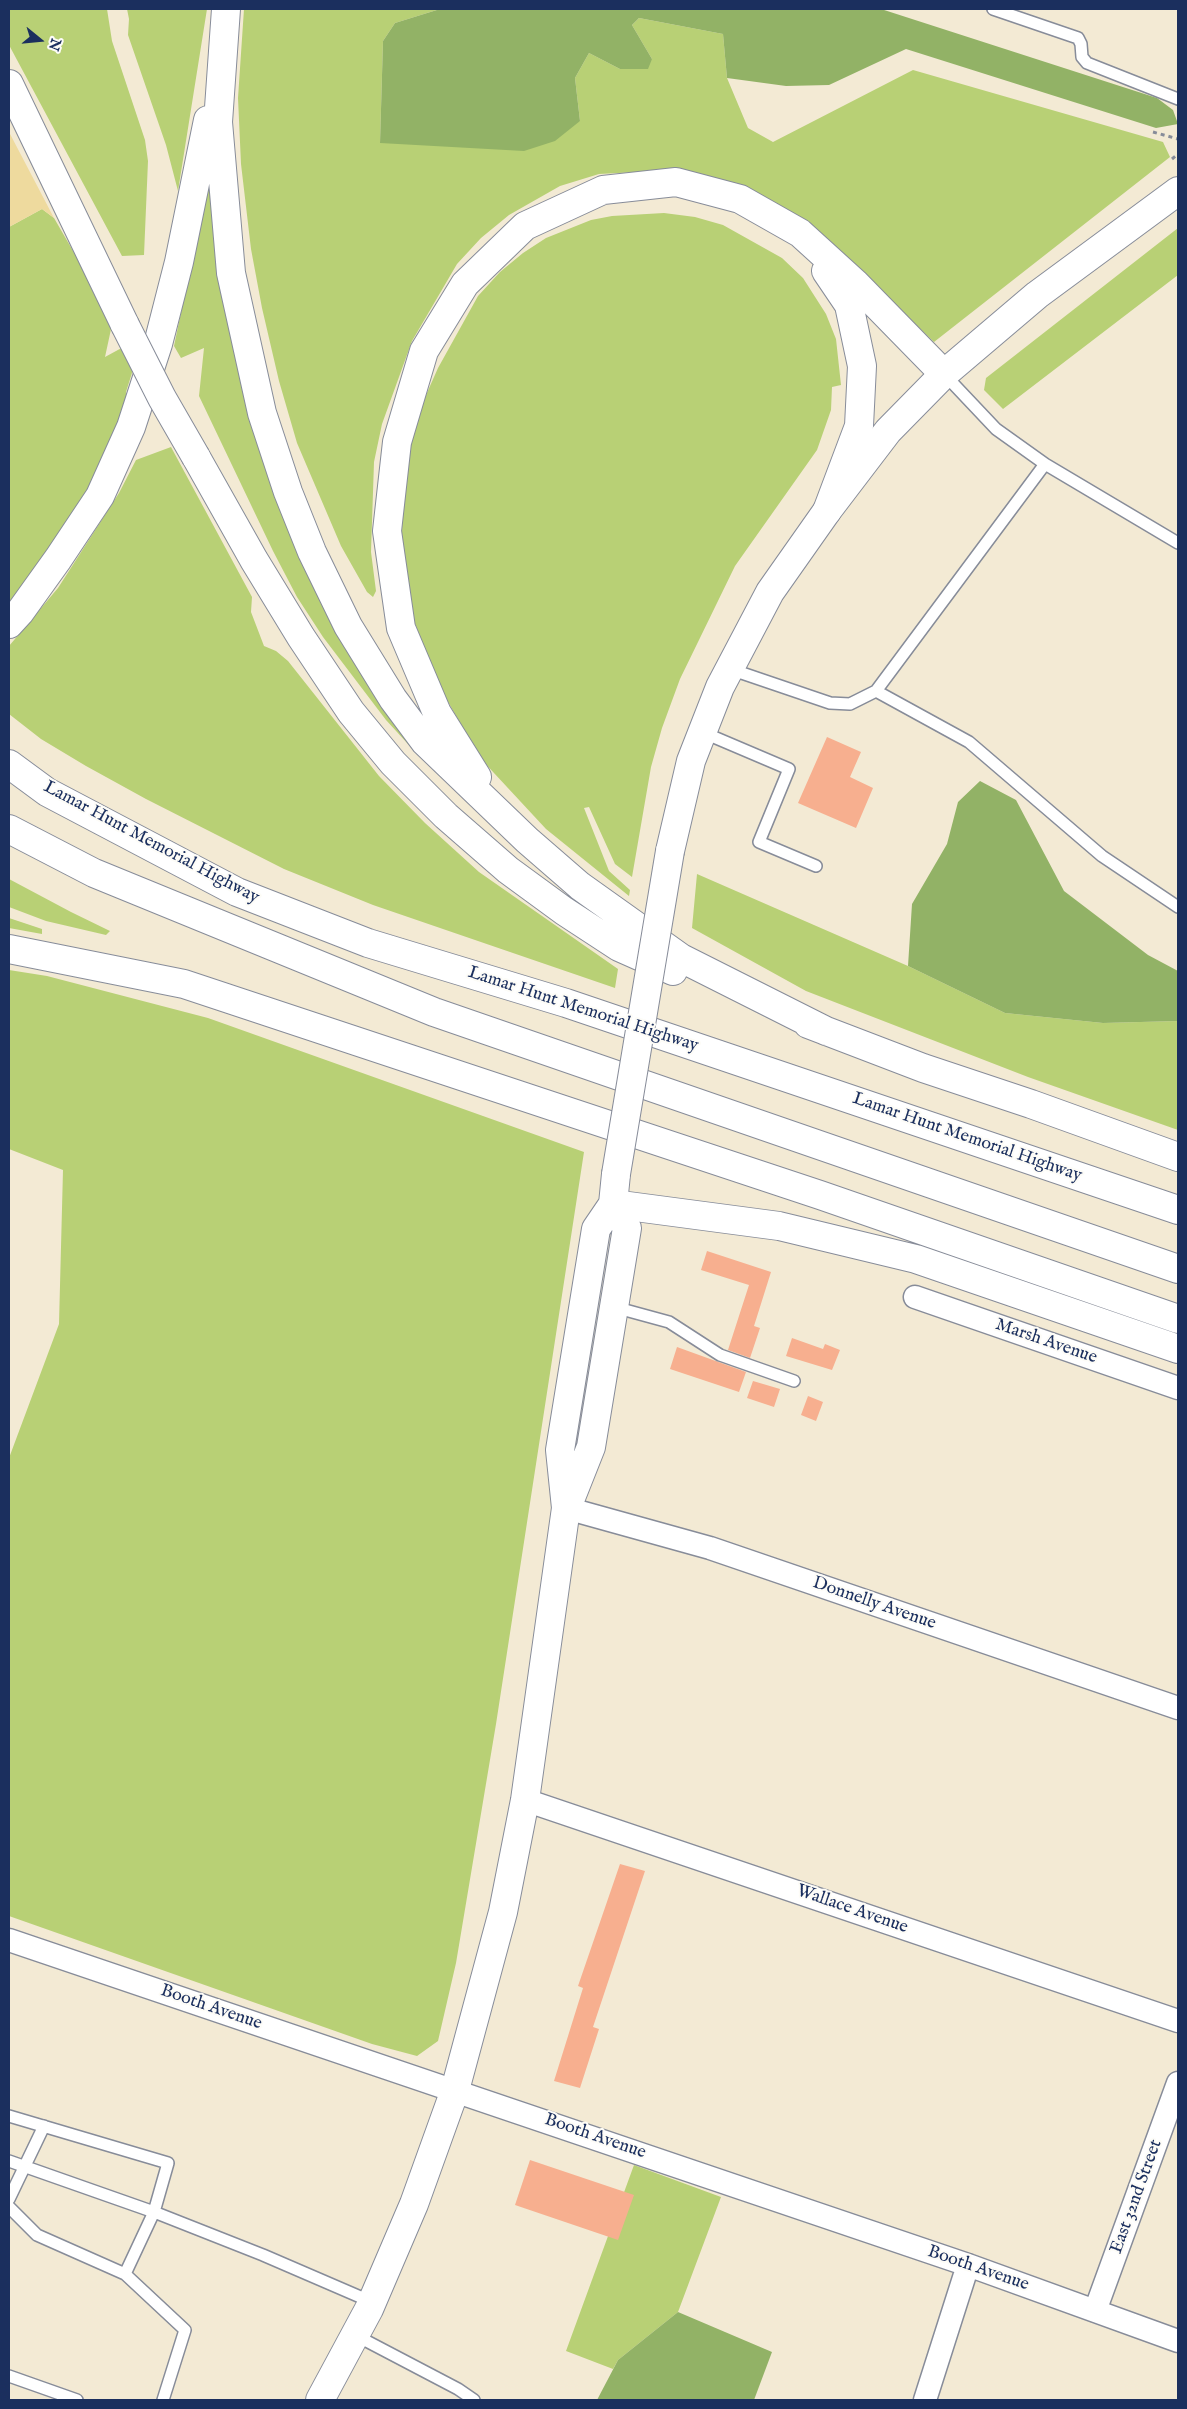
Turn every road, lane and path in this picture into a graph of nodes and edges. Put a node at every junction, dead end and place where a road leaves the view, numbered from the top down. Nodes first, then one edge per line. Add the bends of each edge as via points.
1 (226, 9) edge
2 (993, 9) edge
3 (223, 38) junction
4 (9, 84) edge
5 (1178, 99) edge
6 (1153, 132) dead end
7 (1178, 139) edge
8 (1178, 154) edge
9 (1172, 159) dead end
10 (1178, 191) edge
11 (800, 233) junction
12 (944, 374) junction
13 (1046, 464) junction
14 (826, 511) junction
15 (1178, 543) edge
16 (9, 624) edge
17 (730, 668) junction
18 (876, 691) junction
19 (702, 732) junction
20 (9, 764) edge
21 (499, 812) junction
22 (9, 829) edge
23 (816, 866) dead end
24 (1178, 907) edge
25 (9, 949) edge
26 (826, 1031) junction
27 (1178, 1158) edge
28 (614, 1204) junction
29 (1178, 1210) edge
30 (1178, 1269) edge
31 (915, 1297) dead end
32 (614, 1307) junction
33 (1178, 1319) edge
34 (1178, 1349) edge
35 (794, 1381) dead end
36 (1178, 1388) edge
37 (566, 1508) junction
38 (1178, 1708) edge
39 (525, 1800) junction
40 (9, 1940) edge
41 (1178, 2021) edge
42 (1178, 2084) edge
43 (456, 2090) junction
44 (9, 2116) edge
45 (44, 2126) junction
46 (9, 2161) edge
47 (25, 2167) junction
48 (9, 2199) edge
49 (9, 2207) edge
50 (154, 2212) junction
51 (968, 2265) junction
52 (126, 2274) junction
53 (372, 2302) junction
54 (1095, 2311) junction
55 (355, 2335) junction
56 (1178, 2340) edge
57 (9, 2376) edge
58 (77, 2400) edge
59 (163, 2400) edge
60 (320, 2400) edge
61 (474, 2400) edge
62 (925, 2400) edge

1 - 3 main road
2 - 5 lane via 1078,38 1082,57 1087,63
3 - 16 main road via 179,262 158,344 131,427 100,496
3 - 21 main road via 218,122 231,274 262,413 288,492 312,552 348,626 393,698 425,742
4 - 26 main road, bridge via 162,398 300,637 351,712 393,763 446,816 508,870 619,947
6 - 7 path
8 - 9 path
10 - 12 main road via 1037,295
11 - 12 main road via 855,283
11 - 14 main road via 849,305 862,366 859,426
11 - 21 main road via 740,200 676,182 603,190 525,226 465,284 424,351 397,442 387,531 401,628 436,713
12 - 13 lane via 996,429
12 - 14 main road via 888,431
13 - 15 lane
13 - 18 lane
14 - 17 main road via 770,592
17 - 18 lane via 830,703 850,704
17 - 19 main road
18 - 24 lane via 969,742 1102,856
19 - 23 lane via 789,769 759,842
19 - 28 main road, bridge via 691,761 670,851 616,1174
20 - 29 main road, Lamar Hunt Memorial Highway via 47,792 236,892 342,933 576,1006
21 - 26 main road via 580,886 681,958
22 - 30 main road via 94,873 434,1012
25 - 33 main road via 184,984
26 - 27 main road
28 - 32 main road via 627,1228
28 - 34 main road via 779,1226 916,1259
28 - 37 main road via 596,1229 560,1450
31 - 36 street, Marsh Avenue
32 - 35 lane via 669,1322 720,1355
32 - 37 main road via 592,1447
37 - 38 street, Donnelly Avenue via 710,1548
37 - 39 main road
39 - 41 street, Wallace Avenue
39 - 43 main road via 503,1912
40 - 43 street, Booth Avenue
42 - 54 street, East 32nd Street
43 - 51 street, Booth Avenue
43 - 53 main road via 414,2204
44 - 45 lane
45 - 47 lane
45 - 50 lane via 168,2162
46 - 47 lane
47 - 48 lane
47 - 50 lane
49 - 52 lane via 37,2236
50 - 52 lane
50 - 53 lane via 263,2254
51 - 54 street, Booth Avenue
51 - 62 street
52 - 59 lane via 185,2330
53 - 55 main road
54 - 56 street, Booth Avenue
55 - 60 main road
55 - 61 lane
57 - 58 lane

